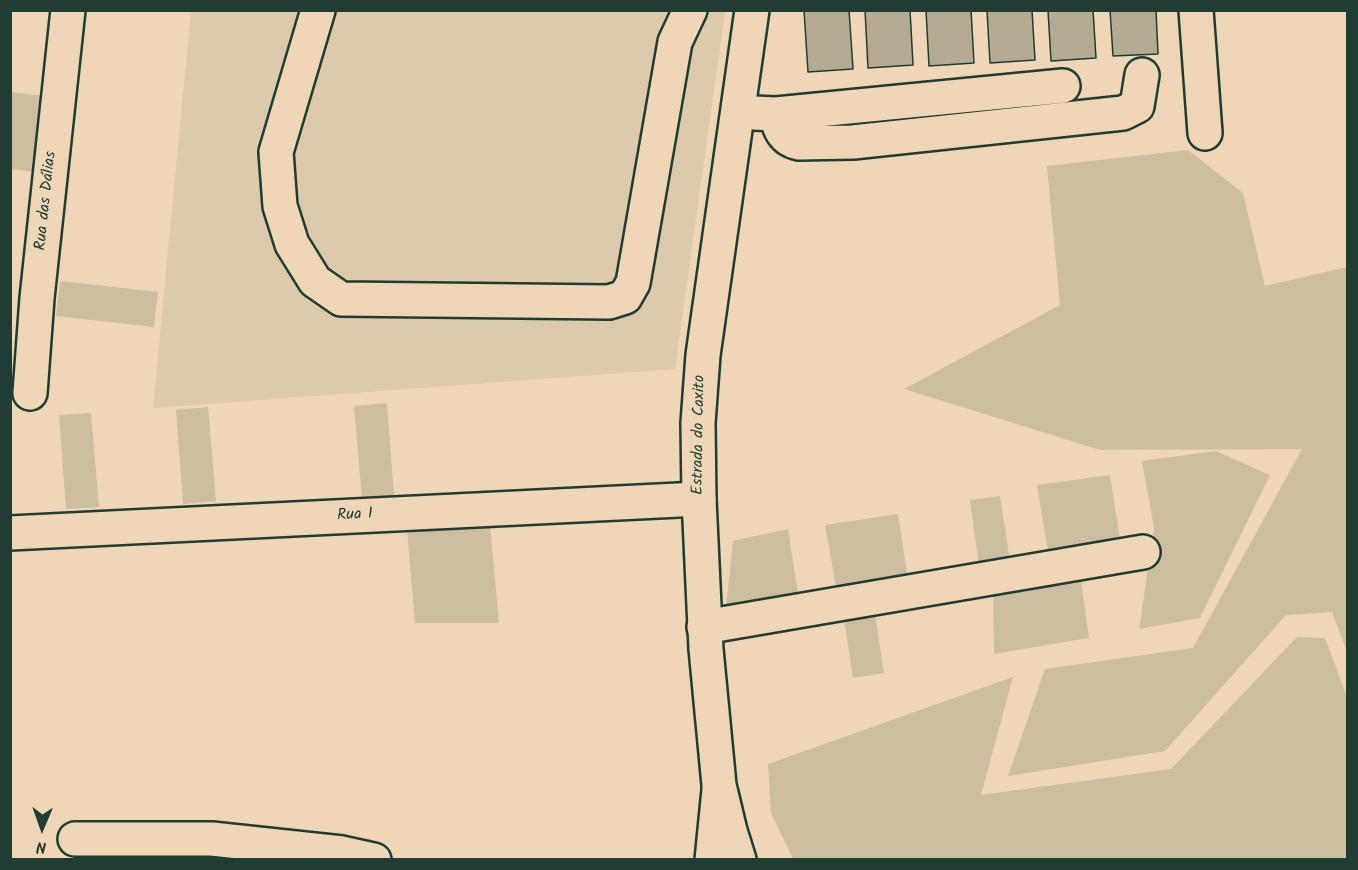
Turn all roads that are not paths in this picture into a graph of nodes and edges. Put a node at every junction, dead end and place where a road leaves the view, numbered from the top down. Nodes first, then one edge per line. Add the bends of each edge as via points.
1 (68, 10) edge
2 (318, 10) edge
3 (690, 10) edge
4 (752, 10) edge
5 (1196, 10) edge
6 (1142, 75) dead end
7 (1063, 86) dead end
8 (737, 112) junction
9 (776, 114) junction
10 (1205, 133) dead end
11 (24, 299) edge
12 (30, 393) dead end
13 (699, 499) junction
14 (10, 533) edge
15 (1143, 552) dead end
16 (704, 627) junction
17 (719, 785) junction
18 (75, 839) dead end
19 (374, 860) edge
20 (712, 860) edge
21 (739, 860) edge

1 - 11 street, Rua das Dálias
2 - 3 street via 276,152 280,206 292,244 315,281 341,299 609,302 625,297 633,283 675,42
4 - 8 street, Estrada do Caxito
5 - 10 street
6 - 9 street via 1137,106 1131,111 1111,114 853,141 798,143 783,135
7 - 9 street
8 - 9 street
8 - 13 street, Estrada do Caxito via 703,356 698,423
11 - 12 street, Rua das Dálias
13 - 14 street, Rua 1
13 - 16 street, Estrada do Caxito
15 - 16 street
16 - 17 street, Estrada do Caxito
17 - 20 street
17 - 21 street, Estrada do Caxito
18 - 19 street via 212,839

